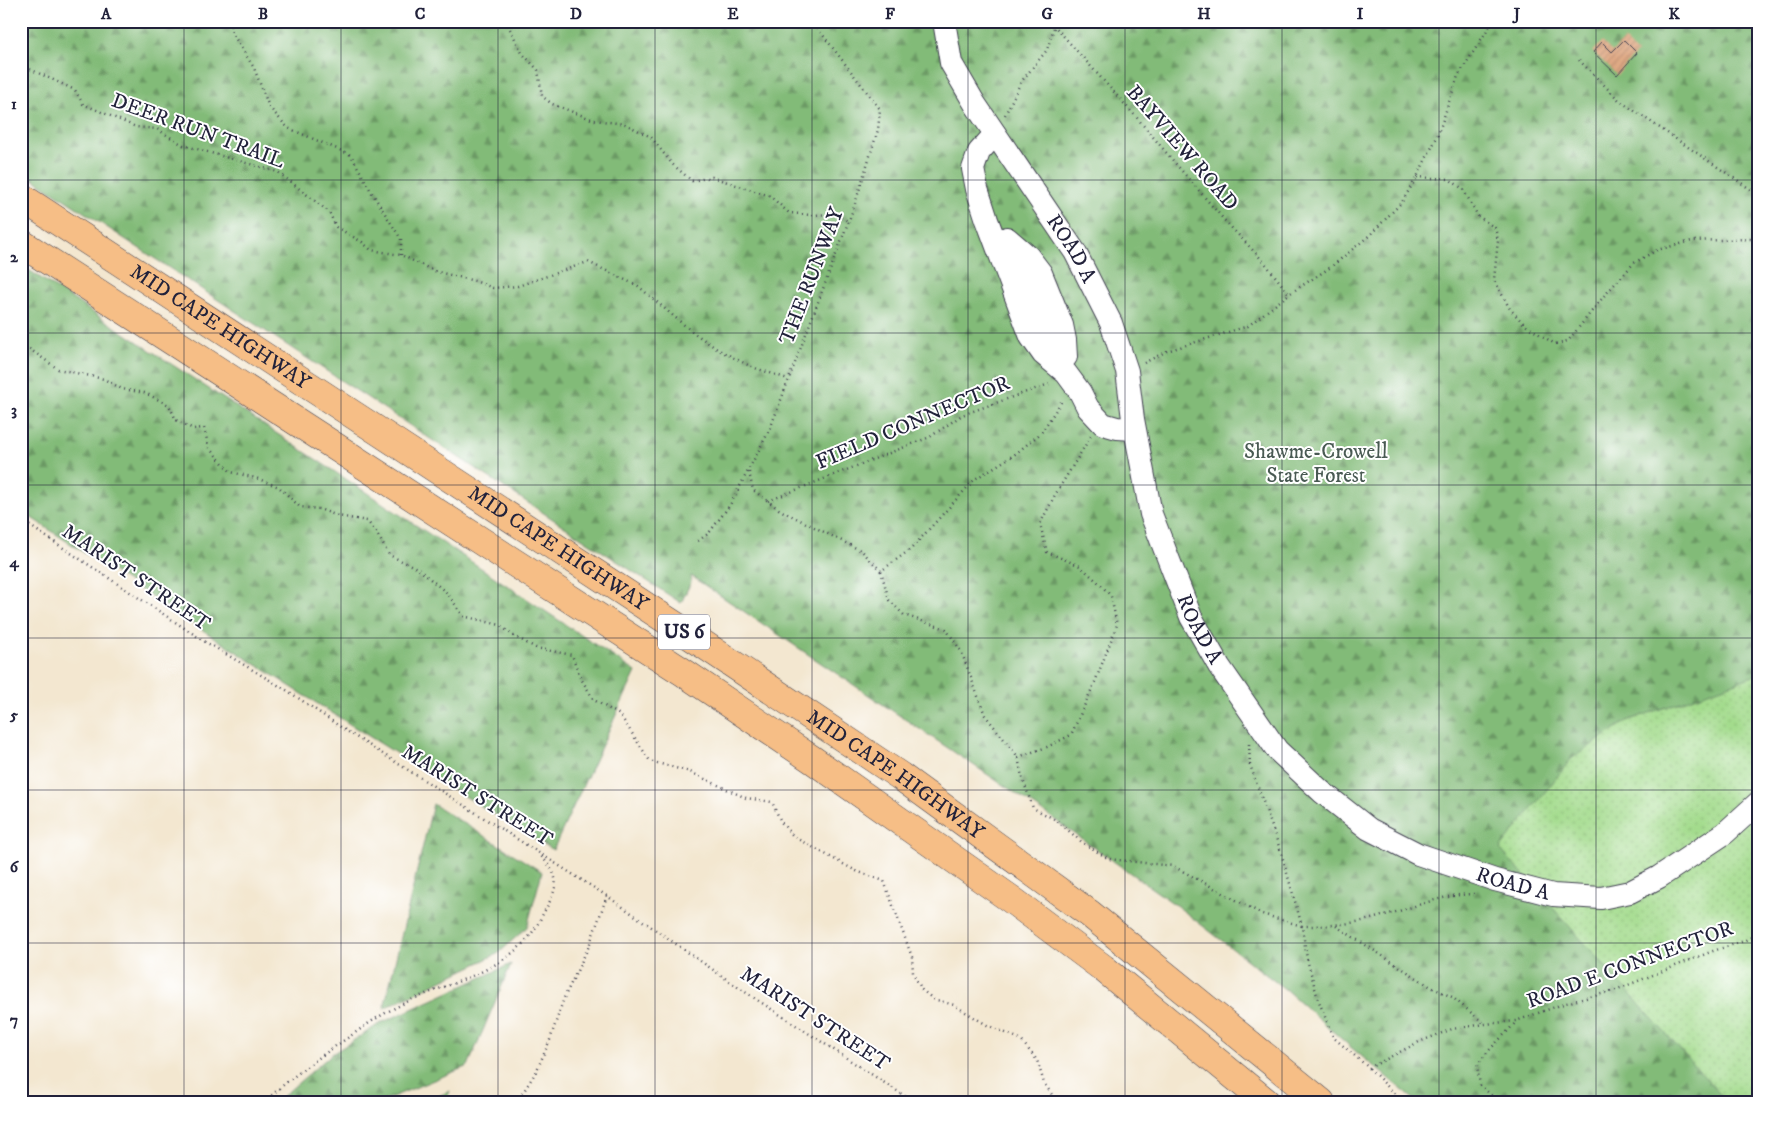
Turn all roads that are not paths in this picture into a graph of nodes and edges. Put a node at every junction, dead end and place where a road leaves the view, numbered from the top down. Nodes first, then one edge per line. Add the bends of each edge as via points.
1 (944, 21) edge
2 (995, 134) junction
3 (21, 197) edge
4 (988, 220) junction
5 (21, 243) edge
6 (1070, 378) junction
7 (1134, 428) junction
8 (1759, 802) edge
9 (1749, 824) edge
10 (1266, 1102) edge
11 (1322, 1102) edge

1 - 2 lane, ROAD A via 951,63
2 - 4 lane via 979,152 973,169
2 - 7 lane, ROAD A via 1075,252 1111,323 1127,371
3 - 11 highway, MID CAPE HIGHWAY / US 6 via 900,776 1090,914
4 - 6 lane via 1007,238
4 - 6 lane via 1031,337 1043,354
5 - 10 highway, MID CAPE HIGHWAY / US 6 via 683,672 813,760 1095,962
6 - 7 lane via 1088,408 1103,424
7 - 9 lane, ROAD A via 1151,514 1191,617 1219,666 1277,750 1322,792 1369,829 1418,854 1495,880 1553,895 1601,898 1630,892 1659,877 1725,833
8 - 9 lane, ROAD A

